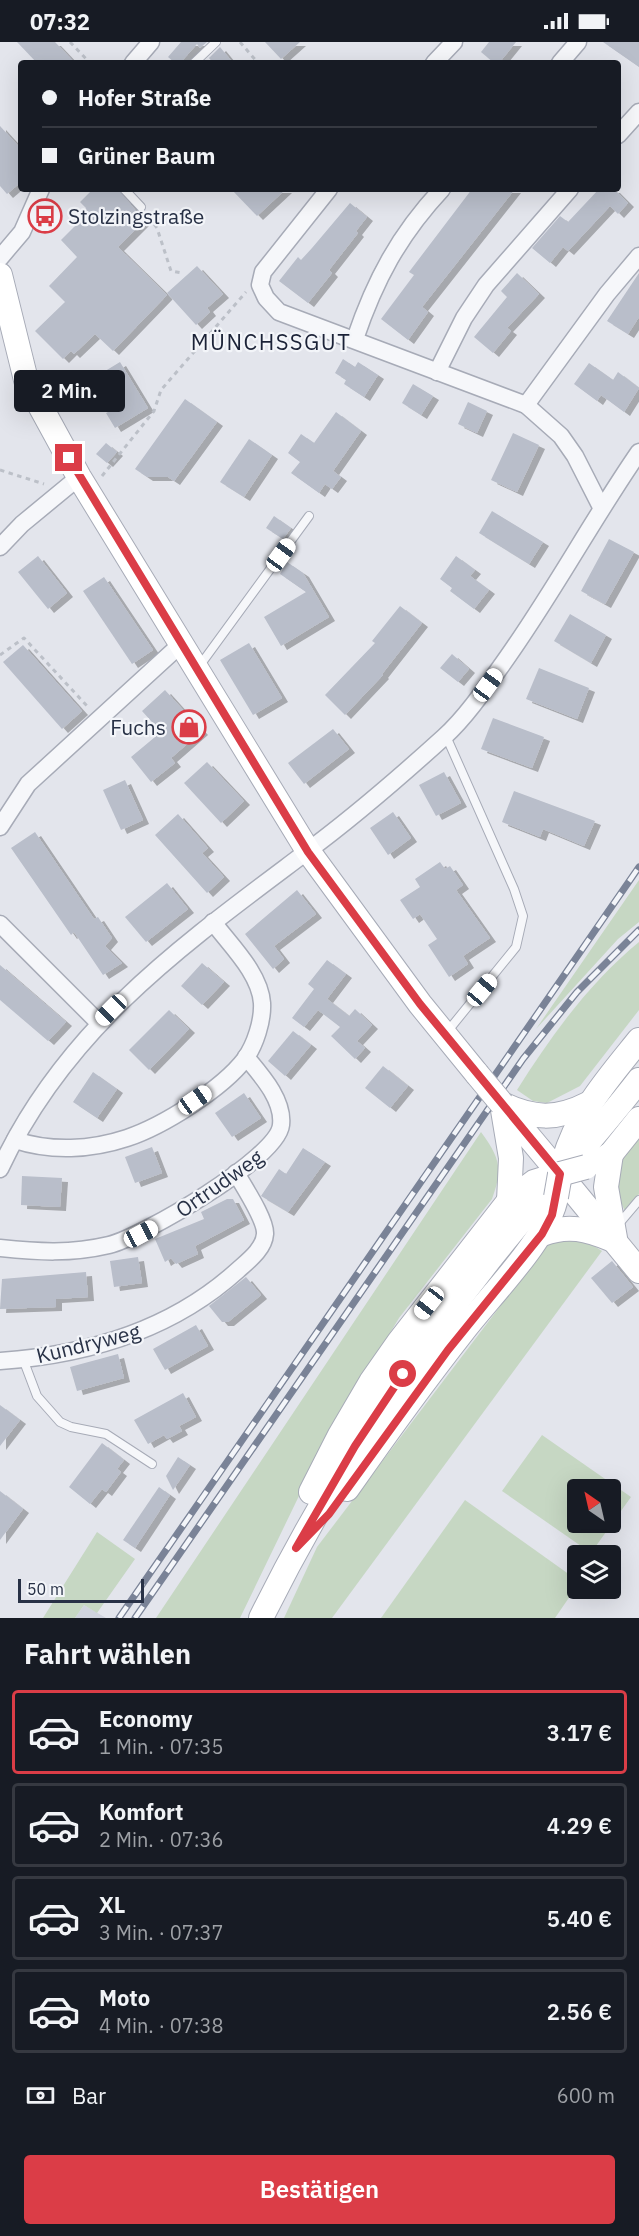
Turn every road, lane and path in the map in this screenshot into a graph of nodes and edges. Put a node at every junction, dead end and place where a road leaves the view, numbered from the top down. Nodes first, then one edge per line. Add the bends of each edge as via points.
1 (70, 42) edge
2 (151, 42) edge
3 (216, 42) edge
4 (240, 42) edge
5 (454, 42) edge
6 (578, 42) edge
7 (87, 60) edge
8 (136, 60) edge
9 (197, 60) edge
10 (255, 60) edge
11 (437, 60) edge
12 (563, 60) edge
13 (639, 112) edge
14 (621, 132) edge
15 (40, 192) edge
16 (127, 192) edge
17 (327, 192) edge
18 (439, 192) edge
19 (567, 192) edge
20 (141, 207) joint
21 (639, 256) edge
22 (0, 258) edge
23 (182, 273) dead end
24 (0, 275) edge
25 (260, 285) junction
26 (355, 339) junction
27 (437, 372) junction
28 (526, 405) junction
29 (639, 452) edge
30 (0, 470) edge
31 (75, 485) junction
32 (601, 507) junction
33 (309, 516) dead end
34 (0, 547) edge
35 (180, 645) junction
36 (0, 656) edge
37 (196, 671) junction
38 (99, 719) junction
39 (446, 736) junction
40 (0, 826) edge
41 (308, 852) junction
42 (213, 922) junction
43 (0, 924) edge
44 (99, 1023) junction
45 (445, 1035) junction
46 (639, 1040) edge
47 (246, 1057) junction
48 (639, 1080) edge
49 (502, 1104) junction
50 (588, 1104) junction
51 (639, 1119) edge
52 (15, 1140) junction
53 (611, 1154) junction
54 (0, 1169) edge
55 (565, 1172) junction
56 (236, 1173) junction
57 (639, 1200) edge
58 (509, 1201) junction
59 (542, 1234) junction
60 (614, 1236) junction
61 (0, 1248) edge
62 (639, 1271) edge
63 (23, 1359) junction
64 (0, 1361) edge
65 (152, 1464) dead end
66 (296, 1548) junction
67 (261, 1618) edge

1 - 7 path
2 - 8 street
3 - 9 lane
4 - 10 path
5 - 11 street
6 - 12 street
13 - 14 street
15 - 22 street via 22,232
16 - 20 lane
17 - 25 street via 263,272
18 - 26 street via 403,234 383,268
19 - 27 street via 486,285
20 - 23 path via 157,228 171,271
21 - 28 street
24 - 31 main road via 26,380
25 - 26 street via 279,312
25 - 31 path via 245,292 161,390 154,411 100,478
26 - 27 street
27 - 28 street
28 - 32 street via 561,436
29 - 32 street
30 - 31 path
31 - 34 street
31 - 35 main road
32 - 39 street via 529,628
33 - 37 lane
35 - 37 main road
35 - 38 street
36 - 38 path via 24,638
37 - 41 main road
38 - 40 street via 28,784
39 - 41 street
39 - 45 lane via 523,916 516,947
41 - 42 street
41 - 45 main road
42 - 44 street via 147,976
42 - 47 street via 261,993 261,1020
43 - 44 street
44 - 52 street via 52,1081
45 - 49 main road, bridge
46 - 50 main road
47 - 52 street via 224,1080 195,1100 127,1138 70,1148 44,1148
47 - 56 street, Ortrudweg via 275,1097 282,1118 281,1127 267,1149
48 - 55 main road
49 - 50 main road via 539,1117 573,1112
49 - 55 main road
49 - 58 main road via 511,1158
50 - 55 main road
51 - 53 main road
52 - 54 street
53 - 55 main road
53 - 60 main road via 606,1187
55 - 58 main road via 534,1182
55 - 59 main road
55 - 60 main road
55 - 66 main road via 483,1266 416,1355 355,1446
56 - 61 street, Ortrudweg via 153,1228 126,1240 59,1253
56 - 63 street, Kundryweg via 264,1226 260,1247 248,1262 205,1297 164,1321 120,1339
57 - 60 lane
58 - 66 main road via 371,1383 306,1501
59 - 60 main road via 576,1227
59 - 66 main road via 448,1350 329,1514
60 - 62 main road
63 - 64 street, Kundryweg
63 - 65 lane, Kundryweg via 37,1396 60,1422 106,1434
66 - 67 main road

